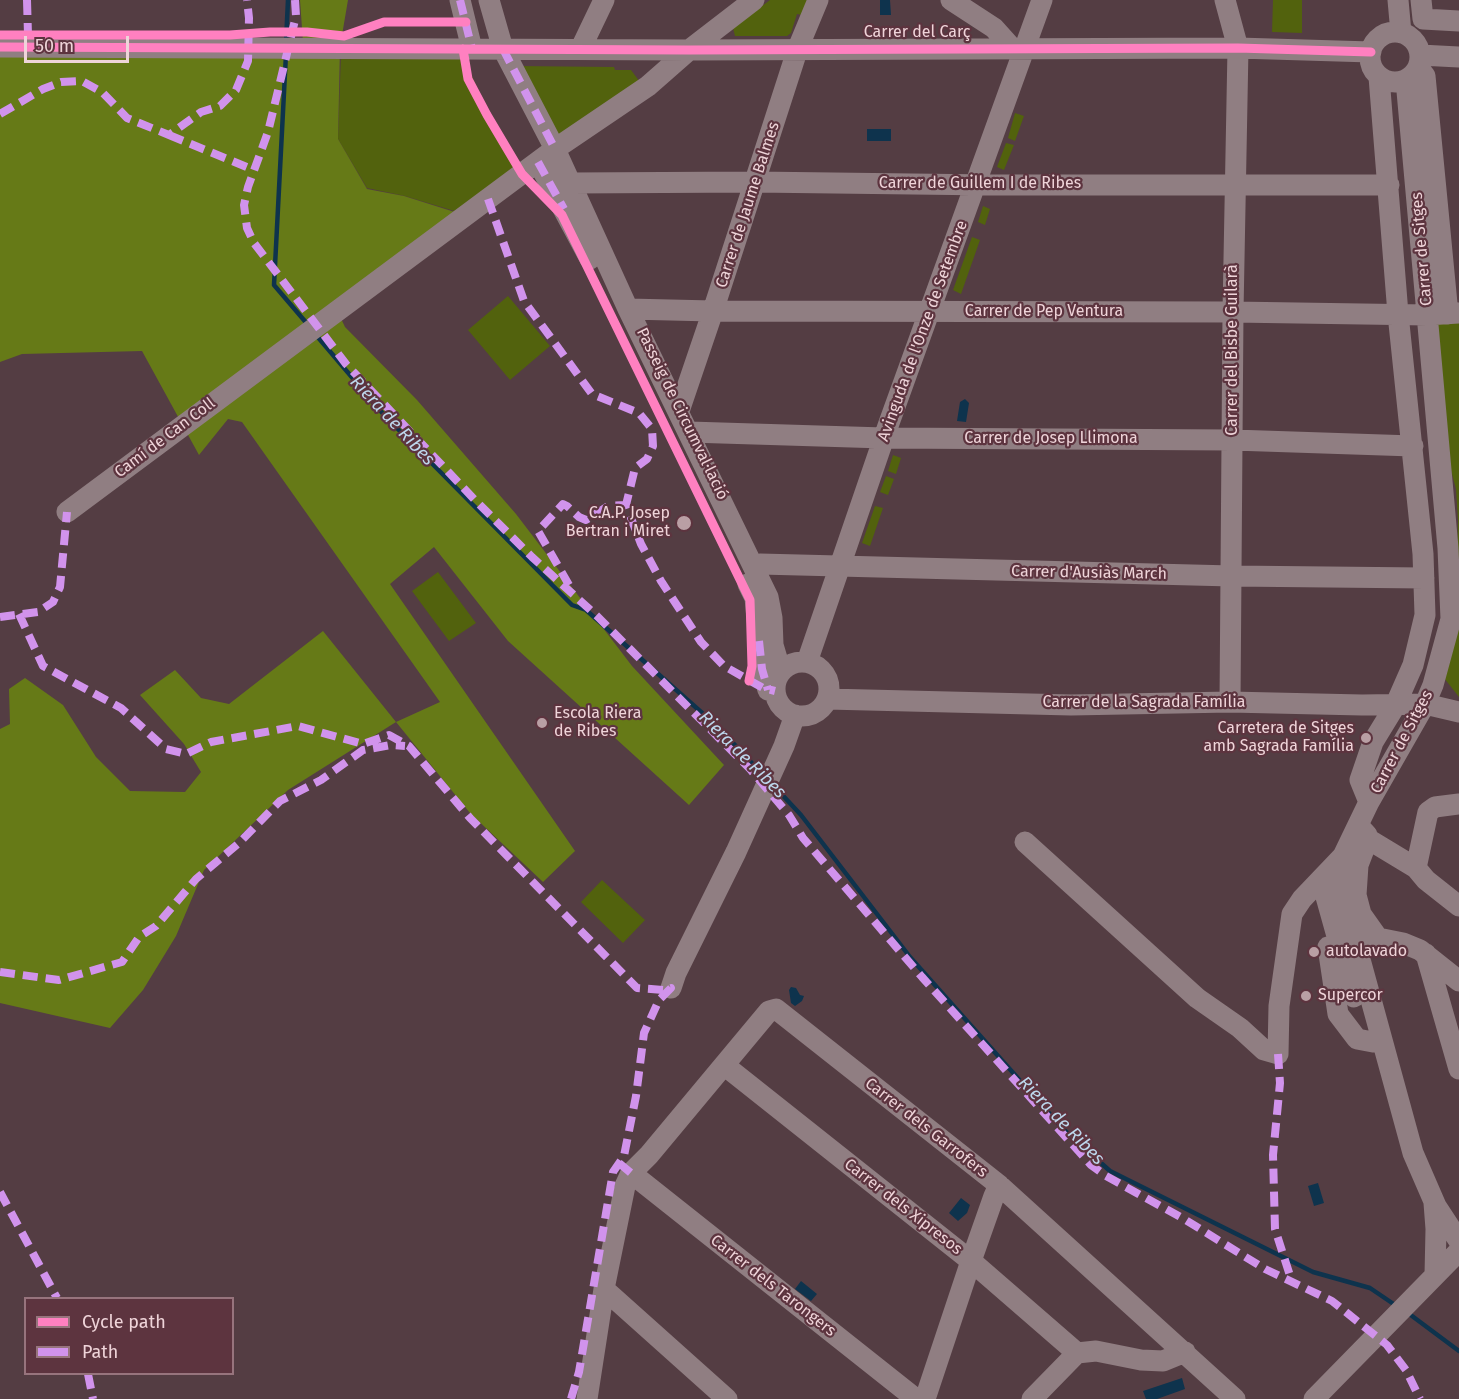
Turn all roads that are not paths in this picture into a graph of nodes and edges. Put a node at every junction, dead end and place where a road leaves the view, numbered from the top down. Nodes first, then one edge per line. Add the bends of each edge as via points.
1 (460, 0) edge
2 (489, 0) edge
3 (604, 0) edge
4 (754, 0) edge
5 (818, 0) edge
6 (951, 0) edge
7 (1042, 0) edge
8 (1225, 0) edge
9 (1398, 0) edge
10 (1422, 10) edge
11 (1459, 21) edge
12 (1401, 33) junction
13 (0, 47) edge
14 (581, 48) junction
15 (798, 48) junction
16 (1018, 48) junction
17 (1238, 48) junction
18 (468, 49) junction
19 (503, 49) junction
20 (689, 50) junction
21 (1371, 52) junction
22 (1459, 57) edge
23 (1415, 67) junction
24 (1379, 77) junction
25 (546, 155) junction
26 (755, 182) junction
27 (571, 183) junction
28 (976, 185) junction
29 (1236, 185) junction
30 (1389, 185) junction
31 (628, 309) junction
32 (713, 311) junction
33 (930, 311) junction
34 (1233, 312) junction
35 (1398, 314) junction
36 (1445, 314) edge
37 (679, 411) junction
38 (689, 432) junction
39 (884, 438) junction
40 (1233, 440) junction
41 (1413, 446) junction
42 (67, 512) dead end
43 (840, 566) junction
44 (755, 567) junction
45 (1232, 576) junction
46 (1424, 578) junction
47 (807, 662) junction
48 (781, 672) junction
49 (768, 690) dead end
50 (827, 699) junction
51 (1230, 702) junction
52 (1395, 705) junction
53 (1425, 705) junction
54 (1459, 712) edge
55 (795, 715) junction
56 (1370, 802) junction
57 (1459, 804) edge
58 (1363, 832) junction
59 (1025, 842) dead end
60 (1343, 856) junction
61 (1416, 868) junction
62 (1321, 879) junction
63 (1459, 906) edge
64 (1378, 938) junction
65 (1353, 942) junction
66 (1426, 954) junction
67 (1459, 981) edge
68 (671, 988) dead end
69 (1454, 1028) edge
70 (1377, 1041) junction
71 (724, 1065) junction
72 (1459, 1069) edge
73 (631, 1173) junction
74 (999, 1185) junction
75 (1435, 1203) junction
76 (1459, 1241) edge
77 (1459, 1251) edge
78 (971, 1261) junction
79 (1459, 1270) edge
80 (1435, 1275) junction
81 (604, 1289) junction
82 (1185, 1352) junction
83 (1077, 1353) junction
84 (586, 1399) edge
85 (727, 1399) edge
86 (916, 1399) edge
87 (925, 1399) edge
88 (1032, 1399) edge
89 (1235, 1399) edge
90 (1315, 1399) edge

1 - 18 street
2 - 19 street, Passeig de Circumval·lació
3 - 14 street
4 - 20 street, Camí de Can Coll
5 - 15 street, Carrer de Jaume Balmes
6 - 16 street
7 - 16 street, Avinguda de l'Onze de Setembre
8 - 17 street, Carrer del Bisbe Guilarà
9 - 12 street
10 - 11 street
12 - 21 street via 1378,39
12 - 23 street via 1414,41
13 - 18 street, Carrer del Carç
14 - 19 street, Carrer del Carç
14 - 20 street, Carrer del Carç
15 - 16 street, Carrer del Carç
15 - 20 street, Carrer del Carç
15 - 26 street, Carrer de Jaume Balmes
16 - 17 street, Carrer del Carç
16 - 28 street, Avinguda de l'Onze de Setembre
17 - 21 street, Carrer del Carç
17 - 29 street, Carrer del Bisbe Guilarà
18 - 19 street, Carrer del Carç
19 - 25 street, Passeig de Circumval·lació
20 - 25 street, Camí de Can Coll via 648,86
21 - 24 street via 1372,67
22 - 23 street
23 - 24 street via 1395,82
23 - 36 street, Carrer de Sitges
24 - 30 street
25 - 27 street, Passeig de Circumval·lació
25 - 42 street, Camí de Can Coll
25 - 49 street, Passeig de Circumval·lació via 580,238 755,598 762,669
26 - 27 street, Carrer de Guillem I de Ribes
26 - 28 street, Carrer de Guillem I de Ribes
26 - 32 street, Carrer de Jaume Balmes
27 - 31 street, Passeig de Circumval·lació
28 - 29 street, Carrer de Guillem I de Ribes
28 - 33 street, Avinguda de l'Onze de Setembre
29 - 30 street, Carrer de Guillem I de Ribes
29 - 34 street, Carrer del Bisbe Guilarà
30 - 35 street
31 - 32 street, Carrer de Pep Ventura
31 - 37 street, Passeig de Circumval·lació
32 - 33 street, Carrer de Pep Ventura
32 - 37 street, Carrer de Jaume Balmes
33 - 34 street, Carrer de Pep Ventura
33 - 39 street, Avinguda de l'Onze de Setembre
34 - 35 street, Carrer de Pep Ventura
34 - 40 street, Carrer del Bisbe Guilarà
35 - 36 street, Carrer de Pep Ventura
35 - 41 street
36 - 53 street, Carrer de Sitges via 1451,619
37 - 38 street, Passeig de Circumval·lació
38 - 39 street, Carrer de Josep Llimona
38 - 44 street, Passeig de Circumval·lació
39 - 40 street, Carrer de Josep Llimona
39 - 43 street, Avinguda de l'Onze de Setembre
40 - 41 street, Carrer de Josep Llimona
40 - 45 street, Carrer del Bisbe Guilarà
41 - 46 street
43 - 44 street, Carrer d'Ausiàs March
43 - 45 street, Carrer d'Ausiàs March
43 - 47 street, Avinguda de l'Onze de Setembre
44 - 48 street, Passeig de Circumval·lació via 768,597 773,645
45 - 46 street, Carrer d'Ausiàs March
45 - 51 street, Carrer del Bisbe Guilarà
46 - 52 street via 1422,634
47 - 48 street via 790,664
47 - 50 street via 824,673
48 - 55 street via 775,691 778,701
50 - 51 street, Carrer de la Sagrada Família via 1071,705
50 - 55 street via 815,713
51 - 52 street, Carrer de la Sagrada Família
52 - 53 street, Carrer de la Sagrada Família
52 - 56 street via 1373,742 1360,780
53 - 54 street, Carrer de la Sagrada Família
53 - 56 street, Carrer de Sitges
55 - 68 street
56 - 58 street, Carrer de Sitges
57 - 61 street via 1435,807 1428,812
58 - 60 street, Carrer de Sitges
58 - 61 street
58 - 64 street via 1356,895 1361,914
59 - 62 street via 1197,998 1264,1050 1278,1054 1279,1006 1292,914
60 - 62 street
60 - 65 street, Carrer de Sitges via 1341,890
61 - 63 street via 1425,880
62 - 70 street via 1365,1035
64 - 65 street
64 - 66 street via 1403,943
65 - 70 street, Carrer de Sitges
66 - 67 street
66 - 69 street
69 - 72 street
70 - 75 street, Carrer de Sitges via 1413,1153
71 - 73 street, Carrer dels Garrofers
71 - 74 street, Carrer dels Garrofers via 769,1011 776,1009
71 - 78 street, Carrer dels Xipresos
73 - 81 street
73 - 86 street, Carrer dels Tarongers
74 - 78 street
74 - 82 street, Carrer dels Garrofers
75 - 76 street
75 - 80 street
77 - 80 street
78 - 83 street, Carrer dels Xipresos
78 - 87 street
79 - 80 street
80 - 90 street
81 - 84 street
81 - 85 street
82 - 83 street via 1163,1361 1096,1351
82 - 89 street, Carrer dels Garrofers
83 - 88 street

